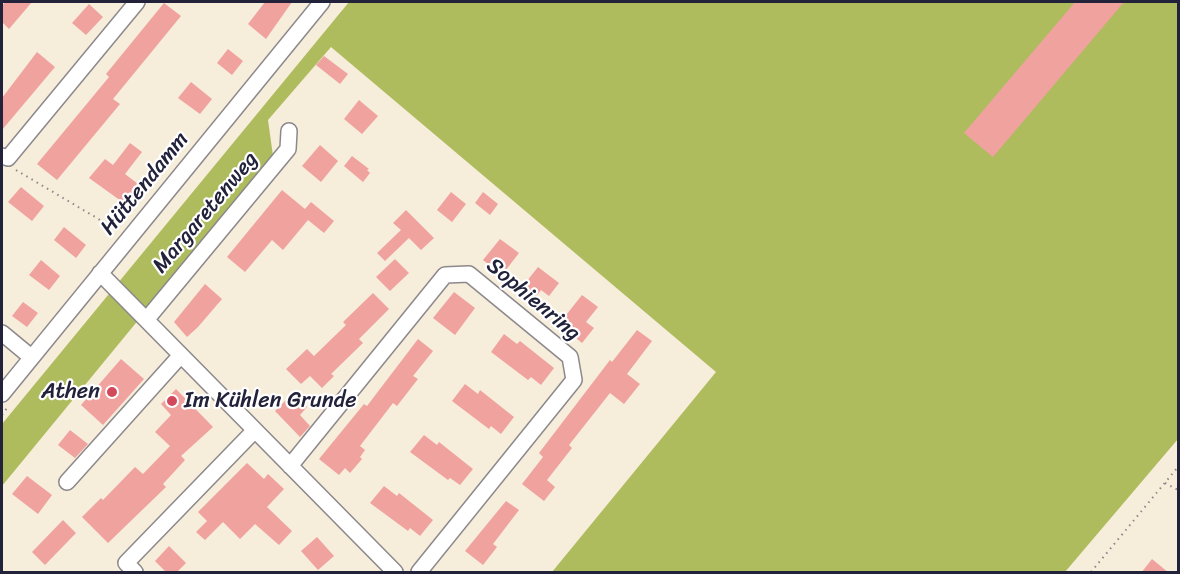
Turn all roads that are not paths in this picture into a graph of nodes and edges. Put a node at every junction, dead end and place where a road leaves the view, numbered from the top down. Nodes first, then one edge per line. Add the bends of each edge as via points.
1 (137, 2) edge
2 (322, 2) edge
3 (289, 131) dead end
4 (5, 157) edge
5 (100, 273) junction
6 (147, 319) junction
7 (2, 333) edge
8 (182, 355) junction
9 (31, 357) junction
10 (2, 394) edge
11 (254, 430) junction
12 (290, 466) junction
13 (68, 482) dead end
14 (135, 573) edge
15 (395, 573) edge
16 (419, 573) edge

1 - 4 street
2 - 5 street, Hüttendamm
3 - 6 street, Margaretenweg via 288,150
5 - 6 street
5 - 9 street, Hüttendamm
6 - 8 street
7 - 9 street
8 - 11 street
8 - 13 street
9 - 10 street, Hüttendamm
11 - 12 street
11 - 14 street via 126,563
12 - 15 street
12 - 16 street, Sophienring via 445,275 469,274 570,357 574,380

